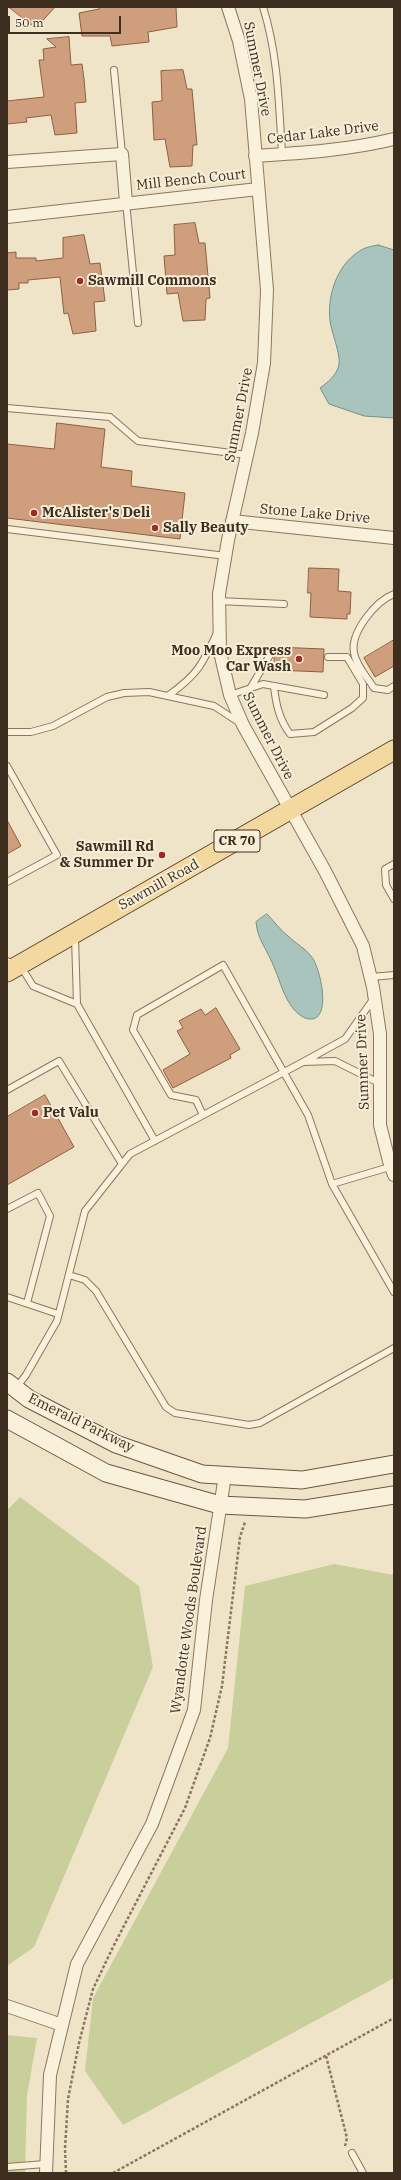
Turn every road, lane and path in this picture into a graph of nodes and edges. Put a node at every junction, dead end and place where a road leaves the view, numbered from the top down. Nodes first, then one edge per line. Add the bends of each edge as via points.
1 (228, 7) edge
2 (263, 7) edge
3 (114, 70) dead end
4 (394, 139) edge
5 (122, 154) junction
6 (282, 154) junction
7 (255, 156) junction
8 (7, 162) edge
9 (258, 188) junction
10 (126, 202) junction
11 (7, 217) edge
12 (138, 323) dead end
13 (7, 408) edge
14 (247, 455) junction
15 (232, 521) junction
16 (7, 529) edge
17 (394, 538) edge
18 (226, 556) junction
19 (394, 594) edge
20 (218, 601) junction
21 (284, 604) dead end
22 (218, 632) junction
23 (270, 655) dead end
24 (328, 657) dead end
25 (394, 686) edge
26 (251, 687) junction
27 (274, 687) junction
28 (230, 694) junction
29 (169, 695) junction
30 (324, 695) dead end
31 (243, 725) junction
32 (7, 732) edge
33 (394, 750) edge
34 (7, 766) edge
35 (290, 810) junction
36 (394, 864) edge
37 (7, 882) edge
38 (394, 899) edge
39 (75, 933) junction
40 (11, 966) edge
41 (394, 975) edge
42 (371, 977) junction
43 (375, 997) junction
44 (77, 1004) junction
45 (303, 1062) junction
46 (284, 1072) junction
47 (379, 1082) junction
48 (7, 1090) edge
49 (203, 1115) junction
50 (155, 1141) junction
51 (122, 1164) junction
52 (393, 1169) edge
53 (332, 1184) junction
54 (7, 1209) edge
55 (69, 1275) junction
56 (394, 1292) edge
57 (7, 1297) edge
58 (27, 1303) junction
59 (58, 1314) junction
60 (394, 1348) edge
61 (11, 1385) edge
62 (7, 1419) edge
63 (394, 1464) edge
64 (225, 1475) junction
65 (394, 1495) edge
66 (220, 1505) junction
67 (245, 1522) dead end
68 (7, 2006) edge
69 (394, 2018) edge
70 (62, 2025) junction
71 (326, 2056) junction
72 (352, 2153) joint
73 (7, 2167) edge
74 (46, 2169) edge
75 (66, 2173) edge
76 (113, 2173) edge
77 (364, 2173) edge

1 - 7 street, Summer Drive via 239,41 251,99
2 - 6 lane via 271,35
3 - 5 lane
4 - 6 street, Cedar Lake Drive via 370,145
5 - 8 street
5 - 10 street, Mill Bench Court
6 - 7 street, Cedar Lake Drive
7 - 9 street, Summer Drive
9 - 10 street, Mill Bench Court
9 - 14 street, Summer Drive via 267,290 264,363
10 - 11 street, Mill Bench Court
10 - 12 lane
13 - 14 lane via 110,417 138,441
14 - 15 street, Summer Drive
15 - 17 street, Stone Lake Drive
15 - 18 street, Summer Drive
16 - 18 lane
18 - 20 street, Summer Drive
19 - 25 lane via 370,611 353,642 359,664 374,688 388,690
20 - 21 lane
20 - 22 street, Summer Drive
22 - 28 street, Summer Drive
22 - 29 lane via 202,664 191,679
23 - 26 lane
24 - 27 lane via 347,657 363,684 363,698 314,732 290,734 276,705
26 - 27 lane via 263,684
26 - 28 lane
27 - 30 lane
28 - 31 street, Summer Drive
29 - 31 lane via 214,706
29 - 32 lane via 149,692 124,693 107,697 53,726 31,732
31 - 35 street, Summer Drive
33 - 35 main road, Sawmill Road / CR 70
34 - 37 lane via 57,855
35 - 39 main road, Sawmill Road / CR 70
35 - 42 street, Summer Drive via 363,946
36 - 38 lane via 385,869 386,885
39 - 40 main road, Sawmill Road / CR 70
39 - 44 lane
40 - 44 lane via 33,986
41 - 42 lane
42 - 43 street, Summer Drive
43 - 45 lane via 345,1039
43 - 47 street, Summer Drive via 380,1034
44 - 50 lane
45 - 46 lane
45 - 47 lane via 335,1061
46 - 49 lane
46 - 49 lane via 223,965 137,1015 133,1030 171,1094 196,1100
46 - 53 lane via 308,1115
47 - 52 street, Summer Drive via 380,1125
48 - 51 lane via 59,1061
49 - 50 lane
50 - 51 lane via 130,1154
51 - 55 lane via 85,1211
52 - 53 lane
53 - 56 lane
54 - 58 lane via 38,1193 50,1216
55 - 59 lane
55 - 60 lane via 85,1280 96,1291 166,1407 175,1414 249,1425 260,1424
57 - 58 lane
58 - 59 lane
59 - 61 lane via 26,1375
61 - 64 main road, Emerald Parkway via 29,1399 116,1444 202,1474
62 - 66 main road via 106,1473
63 - 64 main road, Emerald Parkway via 302,1480
64 - 66 street, Wyandotte Woods Boulevard
65 - 66 main road via 305,1509
66 - 70 street, Wyandotte Woods Boulevard via 194,1710 152,1824 77,1964
67 - 75 path via 240,1537 222,1686 210,1738 185,1808 93,1989 68,2099
68 - 70 street
69 - 71 path
70 - 74 street, Wyandotte Woods Boulevard via 50,2075
71 - 72 path via 347,2138 344,2151
71 - 76 path
72 - 77 lane
73 - 74 lane

